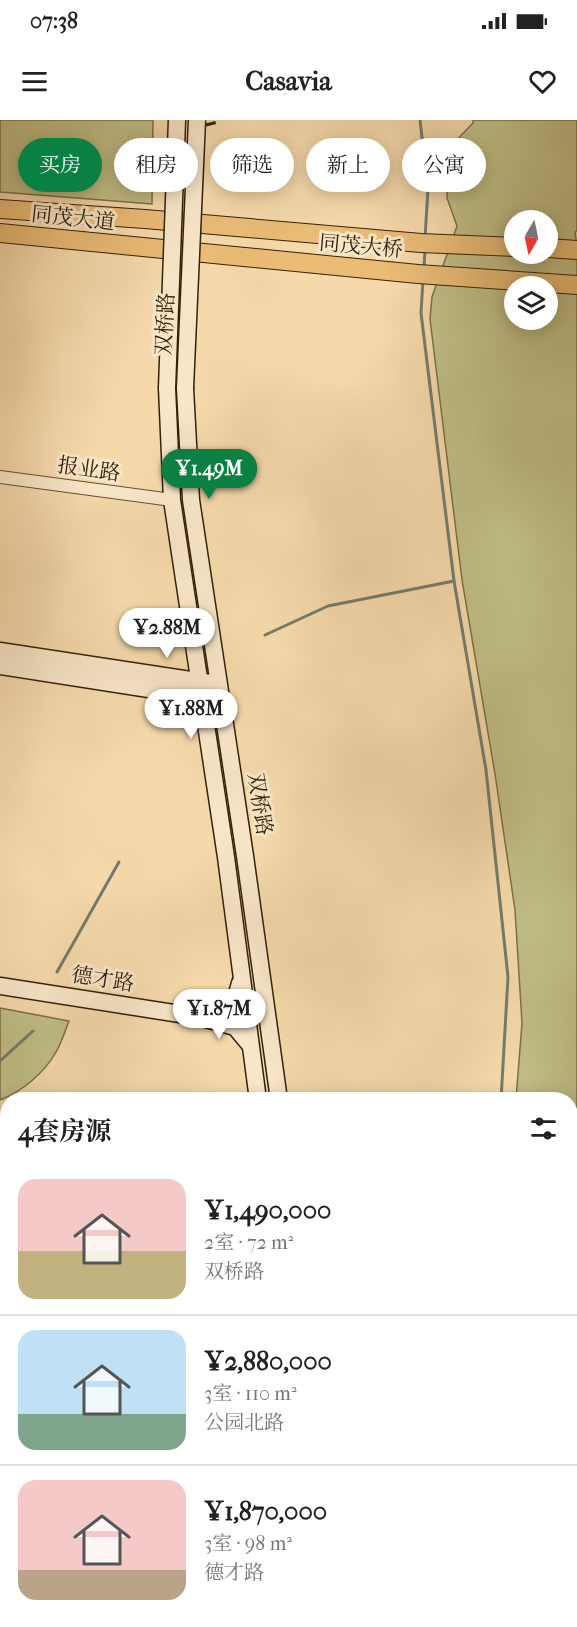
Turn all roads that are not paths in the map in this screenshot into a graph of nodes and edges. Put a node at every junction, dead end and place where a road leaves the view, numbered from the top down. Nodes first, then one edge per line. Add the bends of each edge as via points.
1 (177, 120) edge
2 (197, 120) edge
3 (0, 209) edge
4 (145, 219) joint
5 (0, 233) edge
6 (142, 247) joint
7 (504, 247) edge
8 (558, 249) edge
9 (577, 250) edge
10 (577, 285) edge
11 (0, 477) edge
12 (172, 500) junction
13 (0, 651) edge
14 (0, 666) edge
15 (109, 675) junction
16 (201, 689) junction
17 (220, 692) junction
18 (242, 977) junction
19 (0, 986) edge
20 (199, 1017) junction
21 (250, 1045) junction
22 (257, 1092) edge
23 (278, 1092) edge

1 - 12 main road, 双桥路, bridge via 167,388
2 - 17 main road, 双桥路, bridge via 185,388 191,500
3 - 4 main road, 同茂大道
4 - 7 main road, 同茂大桥, bridge
5 - 6 main road, 同茂大道
6 - 10 main road, 同茂大桥, bridge
8 - 9 main road
11 - 12 street, 报业路
12 - 16 main road, 双桥路
13 - 15 main road
14 - 15 main road
15 - 16 main road
16 - 17 main road
16 - 18 main road, 双桥路
17 - 23 main road, 双桥路
18 - 20 main road, 德才路 via 230,1006 215,1015
18 - 21 main road, 双桥路
19 - 20 main road, 德才路
20 - 21 main road, 德才路 via 235,1027
21 - 22 main road, 双桥路

